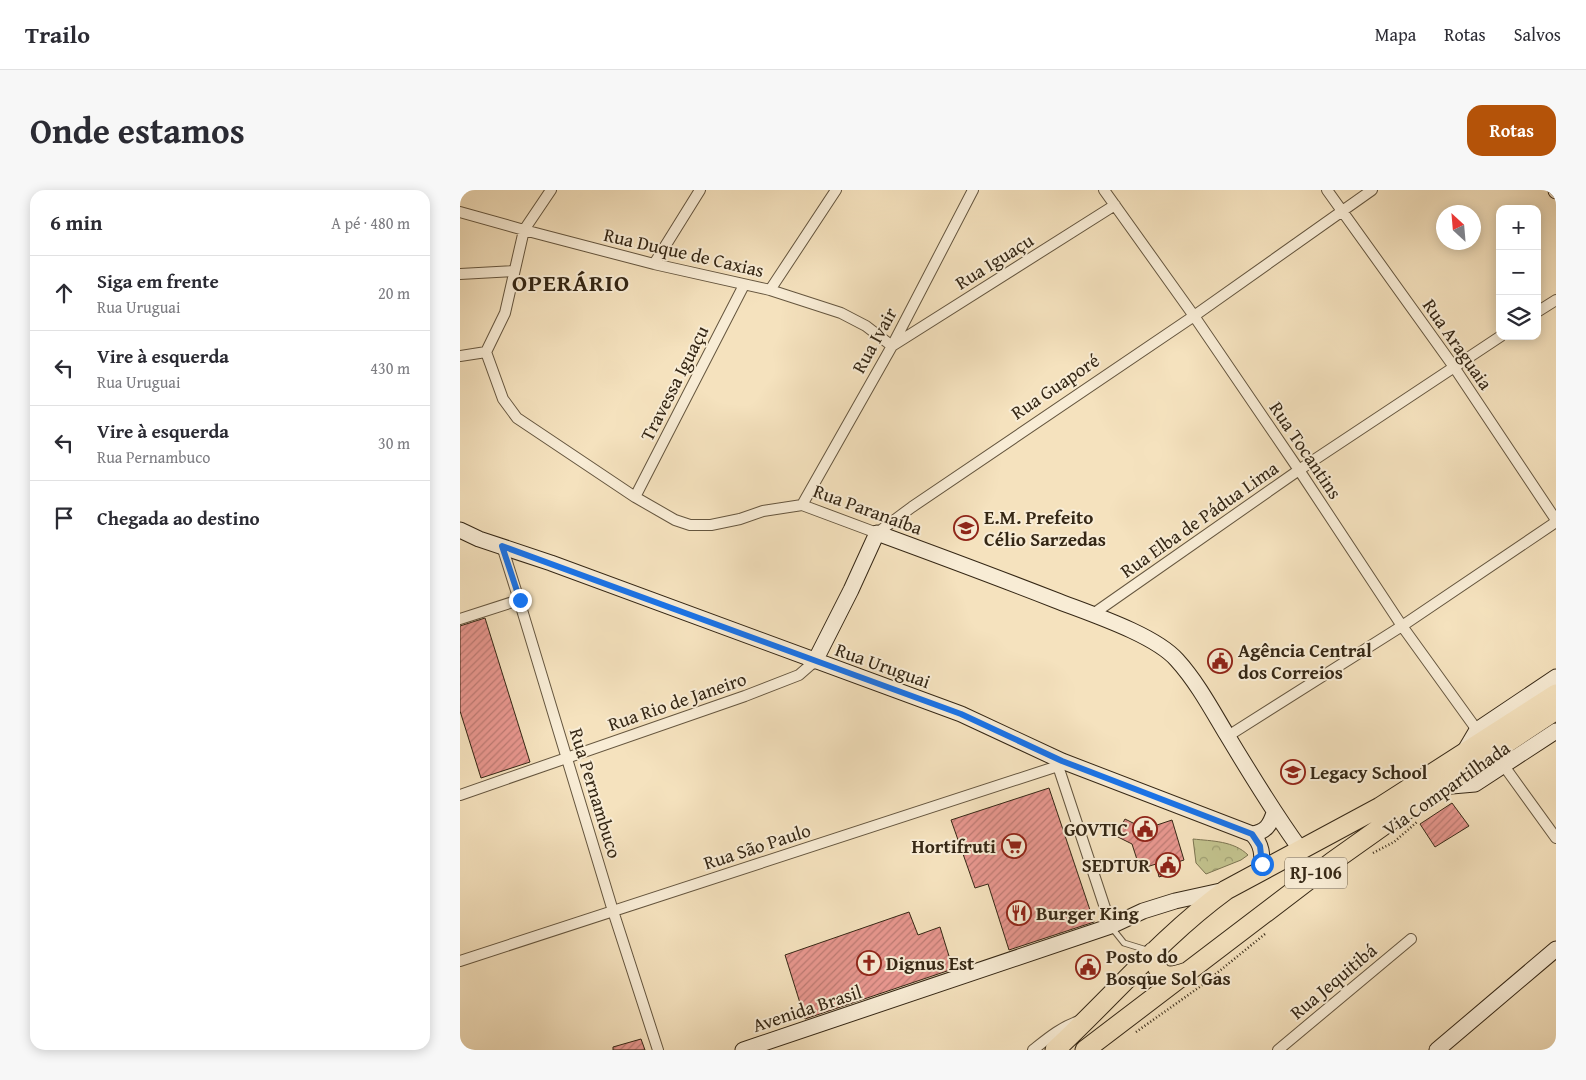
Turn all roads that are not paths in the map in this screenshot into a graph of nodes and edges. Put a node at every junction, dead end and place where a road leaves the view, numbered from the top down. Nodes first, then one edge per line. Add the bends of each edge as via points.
1 (550, 190) edge
2 (700, 190) edge
3 (836, 190) edge
4 (973, 190) edge
5 (1104, 190) edge
6 (1327, 190) edge
7 (1372, 190) edge
8 (1114, 206) junction
9 (460, 212) edge
10 (1342, 212) junction
11 (524, 230) junction
12 (654, 264) junction
13 (514, 271) junction
14 (460, 274) edge
15 (744, 285) junction
16 (770, 290) junction
17 (1556, 300) edge
18 (1541, 309) edge
19 (1194, 316) junction
20 (1496, 339) edge
21 (892, 346) junction
22 (486, 352) junction
23 (460, 356) edge
24 (1454, 367) junction
25 (1299, 470) junction
26 (635, 497) junction
27 (802, 505) junction
28 (1556, 521) edge
29 (460, 530) edge
30 (878, 533) junction
31 (502, 546) junction
32 (520, 600) junction
33 (1092, 614) junction
34 (460, 618) edge
35 (1402, 626) junction
36 (815, 661) junction
37 (1556, 677) edge
38 (1556, 694) edge
39 (1556, 710) edge
40 (1477, 730) junction
41 (1556, 731) edge
42 (1228, 736) junction
43 (1462, 756) junction
44 (567, 758) junction
45 (1060, 763) junction
46 (1504, 766) junction
47 (1439, 787) junction
48 (460, 795) edge
49 (1274, 813) junction
50 (1252, 834) junction
51 (1556, 838) edge
52 (1301, 850) junction
53 (1261, 870) junction
54 (1226, 890) junction
55 (1285, 896) junction
56 (613, 911) junction
57 (1110, 926) junction
58 (1411, 939) dead end
59 (1556, 949) edge
60 (1153, 952) junction
61 (460, 961) edge
62 (1190, 971) junction
63 (1087, 1020) junction
64 (658, 1050) edge
65 (743, 1050) edge
66 (1033, 1050) edge
67 (1055, 1050) edge
68 (1085, 1050) edge
69 (1278, 1050) edge
70 (1437, 1050) edge

1 - 11 street
2 - 12 street
3 - 16 street
4 - 21 street, Rua Ivair
5 - 8 street, Rua Tocantins
6 - 10 street, Rua Araguaia
7 - 10 street, Rua Guaporé
8 - 19 street, Rua Tocantins
8 - 21 street, Rua Iguaçu
9 - 11 street, Rua Duque de Caxias
10 - 19 street, Rua Guaporé
10 - 24 street, Rua Araguaia
11 - 12 street, Rua Duque de Caxias
11 - 13 street
12 - 15 street, Rua Duque de Caxias
13 - 14 street
13 - 22 street via 506,314
15 - 16 street, Rua Duque de Caxias
15 - 26 street, Travessa Iguaçu
16 - 21 street, Rua Duque de Caxias via 841,313 866,326
17 - 18 street
19 - 25 street, Rua Tocantins
19 - 30 street, Rua Guaporé via 927,496
20 - 24 street, Rua Elba de Pádua Lima
21 - 27 street, Rua Ivair
22 - 23 street
22 - 26 street, Rua Paranaíba via 503,398 516,418
24 - 25 street, Rua Elba de Pádua Lima
24 - 28 street, Rua Araguaia
25 - 33 street, Rua Elba de Pádua Lima
25 - 35 street, Rua Tocantins
26 - 27 street, Rua Paranaíba via 675,520 690,524 711,525
27 - 30 street, Rua Paranaíba
28 - 35 street
29 - 31 street, Rua Uruguai
30 - 33 street, Rua Paranaíba
30 - 36 street, Rua Guaporé
31 - 32 street, Rua Pernambuco
31 - 36 street, Rua Uruguai
32 - 34 street
32 - 44 street, Rua Pernambuco
33 - 42 street, Rua Paranaíba via 1160,645 1176,658
35 - 40 street, Rua Tocantins
35 - 42 street
36 - 44 street, Rua Rio de Janeiro via 799,675
36 - 45 street, Rua Uruguai via 961,714
37 - 40 street
38 - 43 highway, RJ-106
39 - 47 highway, RJ-106
40 - 43 street
41 - 46 street
42 - 49 street, Rua Paranaíba
43 - 52 highway, RJ-106 via 1380,807
44 - 48 street, Rua Rio de Janeiro
44 - 56 street, Rua Pernambuco
45 - 50 street, Rua Uruguai
45 - 56 street, Rua São Paulo
45 - 57 street
46 - 47 street via 1476,784
46 - 51 street
47 - 55 highway, RJ-106
49 - 50 street via 1265,830
49 - 52 street, Rua Paranaíba
50 - 53 street via 1262,851
52 - 53 highway, RJ-106
52 - 55 highway via 1299,879
53 - 54 highway, RJ-106
54 - 57 street, Avenida Brasil via 1151,908
54 - 60 highway, RJ-106
55 - 62 highway, RJ-106
56 - 61 street, Rua São Paulo
56 - 64 street, Rua Pernambuco
57 - 60 lane via 1124,943
57 - 65 street, Avenida Brasil
58 - 69 street, Rua Jequitibá
59 - 70 street
60 - 62 highway via 1155,964 1162,974 1168,977
60 - 63 highway, RJ-106
62 - 68 highway, RJ-106
63 - 66 street via 1068,1025
63 - 67 highway, RJ-106

